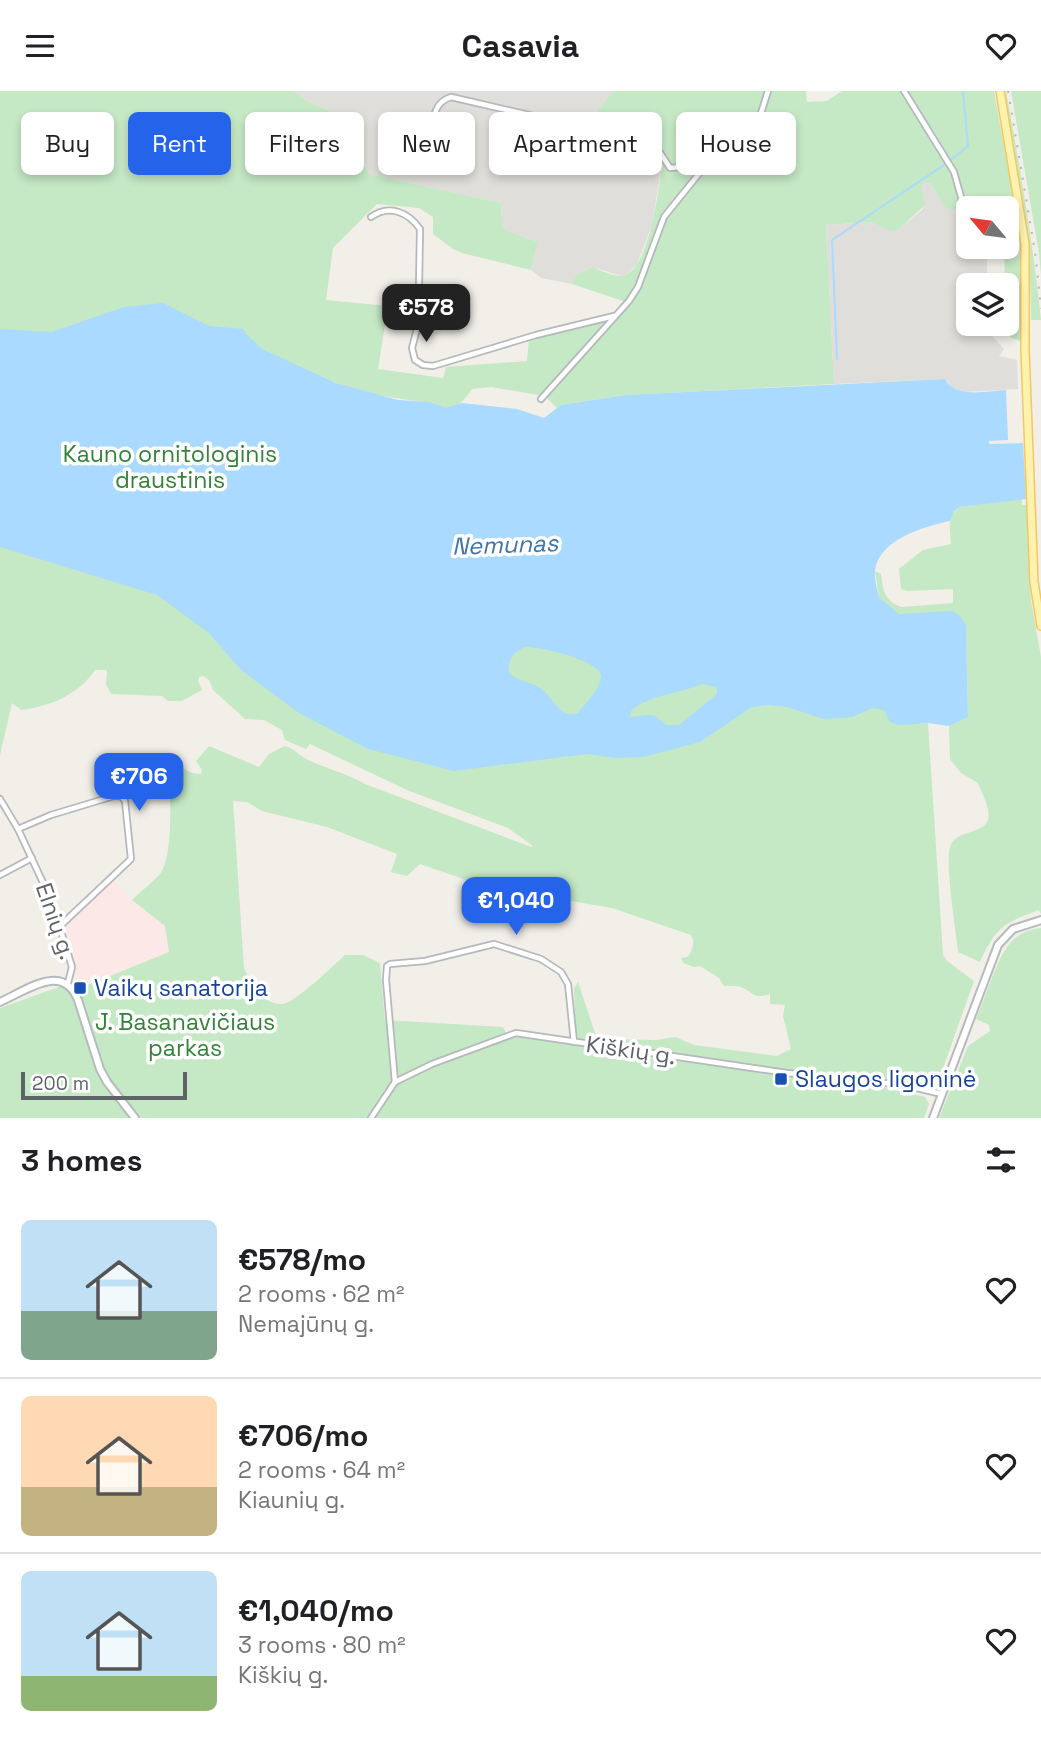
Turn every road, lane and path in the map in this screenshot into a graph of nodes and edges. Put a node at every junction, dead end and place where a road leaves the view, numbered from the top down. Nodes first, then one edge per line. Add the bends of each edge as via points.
1 (768, 91) edge
2 (904, 91) edge
3 (1000, 91) edge
4 (436, 112) edge
5 (761, 112) edge
6 (676, 168) edge
7 (697, 175) edge
8 (961, 196) edge
9 (371, 217) dead end
10 (614, 316) junction
11 (541, 399) dead end
12 (1041, 626) edge
13 (0, 799) edge
14 (18, 829) junction
15 (32, 858) junction
16 (0, 876) edge
17 (1041, 920) edge
18 (60, 926) junction
19 (68, 983) junction
20 (0, 1002) edge
21 (574, 1042) junction
22 (395, 1082) junction
23 (942, 1094) junction
24 (135, 1118) edge
25 (371, 1118) edge
26 (933, 1118) edge

1 - 5 street
2 - 8 street via 954,171
3 - 12 main road via 1024,237 1034,582
4 - 6 street via 450,97 642,141 657,148 670,168
7 - 10 street via 668,210 638,287
9 - 10 street via 378,212 399,212 420,229 421,313 412,348 415,360 423,365
10 - 11 street
13 - 14 street, Elnių g.
14 - 15 street, Elnių g.
14 - 18 street via 114,796 125,801 131,859
15 - 16 street
15 - 18 street, Elnių g.
17 - 23 main road via 1013,929 998,945
18 - 19 street, Elnių g. via 72,967
19 - 20 main road via 51,980
19 - 24 main road, Elnių g. via 100,1069
21 - 22 street via 508,1035
21 - 22 street, Kiškių g. via 568,983 561,972 541,959 488,944 425,961 396,963 387,967
21 - 23 street, Kiškių g. via 912,1086
22 - 25 street
23 - 26 main road

